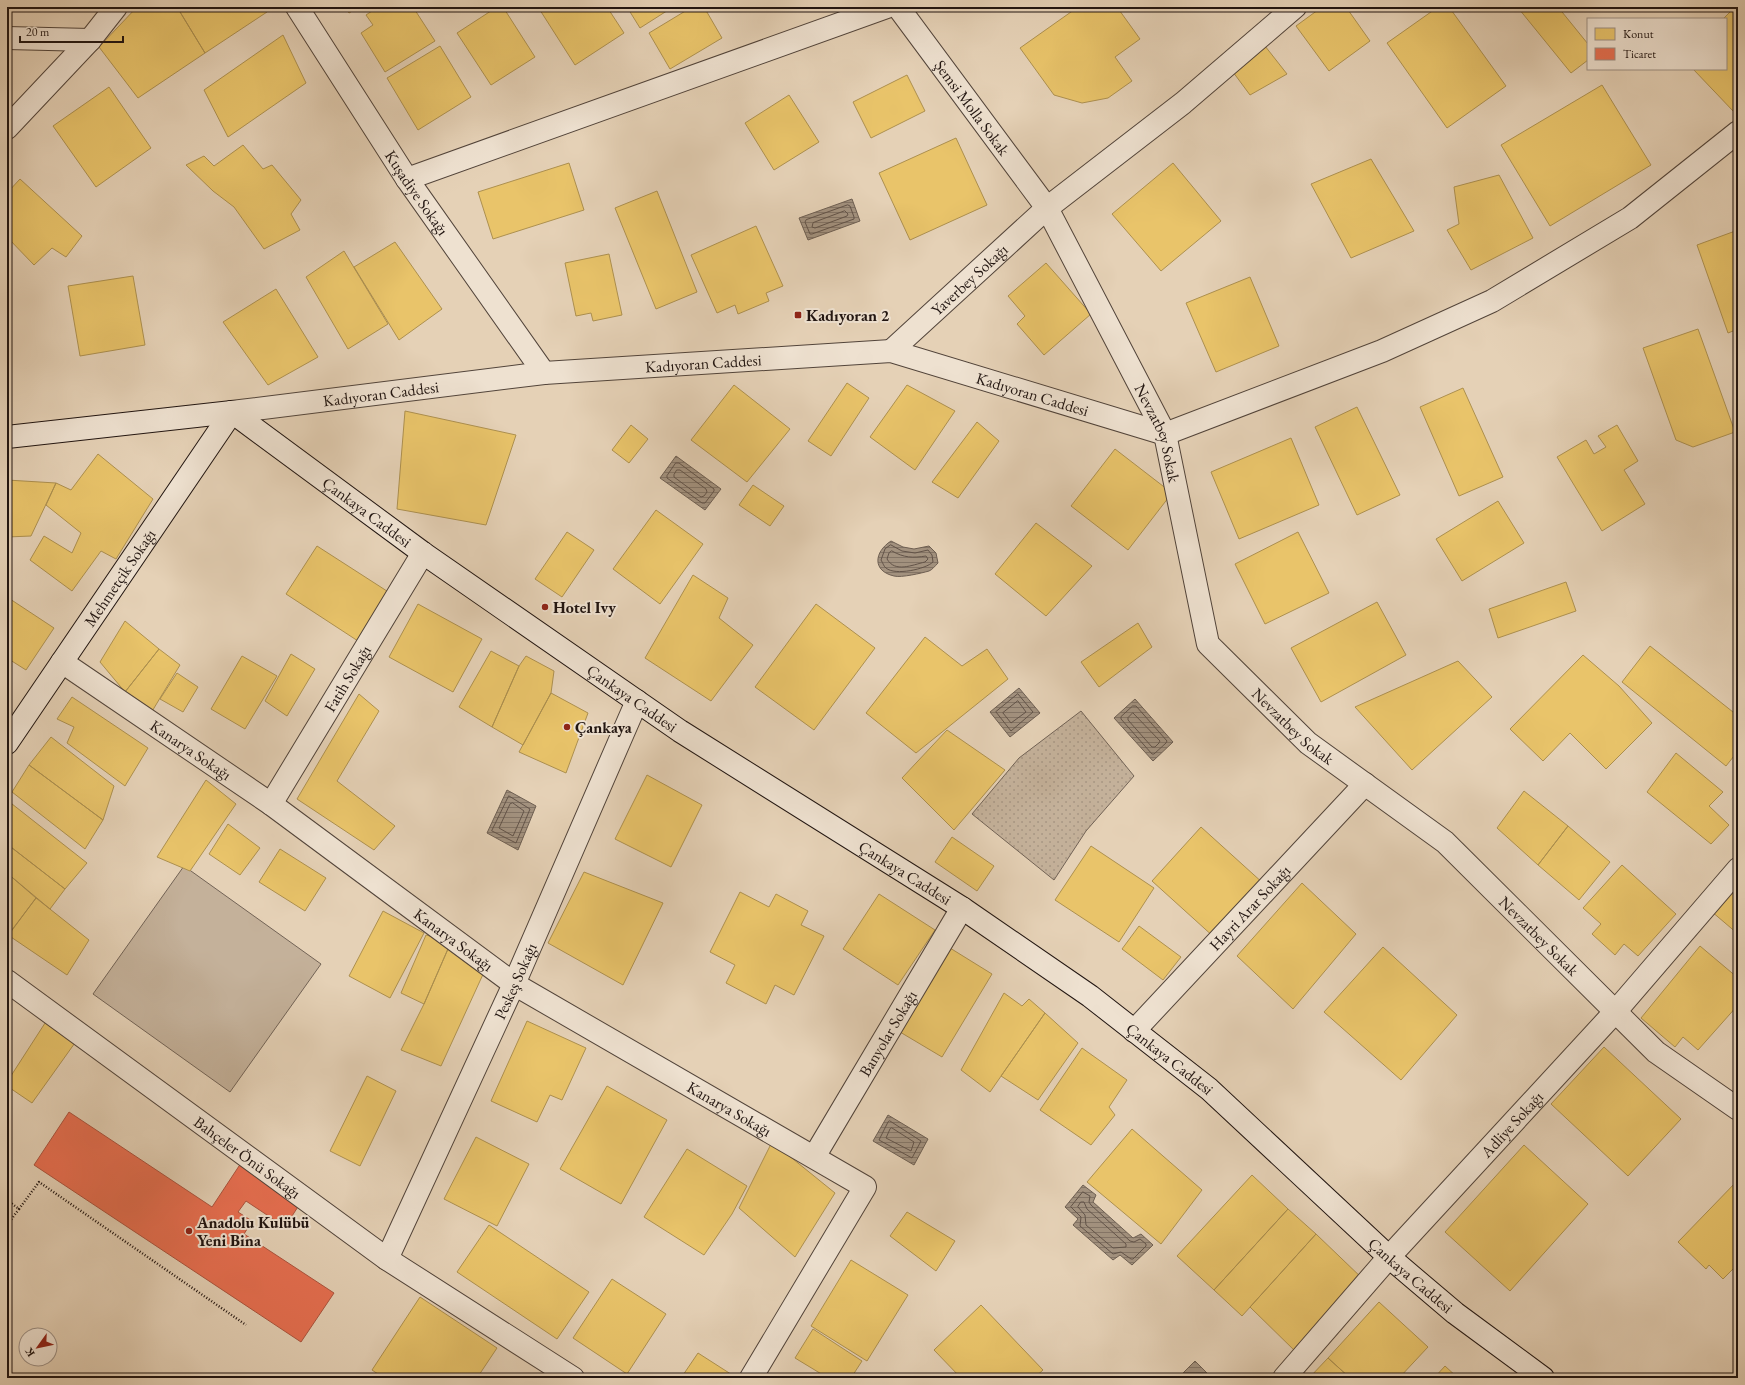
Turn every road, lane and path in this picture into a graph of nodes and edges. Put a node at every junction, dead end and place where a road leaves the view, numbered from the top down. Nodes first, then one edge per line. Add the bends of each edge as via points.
1 (116, 7) edge
2 (297, 7) edge
3 (887, 7) edge
4 (898, 7) edge
5 (1296, 7) edge
6 (7, 38) edge
7 (90, 40) junction
8 (7, 128) edge
9 (1738, 132) edge
10 (407, 179) junction
11 (1047, 208) junction
12 (891, 351) junction
13 (544, 373) junction
14 (232, 412) junction
15 (1165, 434) junction
16 (7, 437) edge
17 (423, 553) junction
18 (62, 662) junction
19 (637, 701) junction
20 (7, 744) edge
21 (1365, 784) junction
22 (271, 804) junction
23 (1738, 869) edge
24 (962, 908) junction
25 (7, 981) edge
26 (514, 984) junction
27 (1615, 1012) junction
28 (1134, 1031) junction
29 (1738, 1108) edge
30 (814, 1157) junction
31 (7, 1200) edge
32 (20, 1209) junction
33 (7, 1225) edge
34 (1389, 1257) junction
35 (387, 1259) junction
36 (246, 1325) dead end
37 (573, 1378) edge
38 (751, 1378) edge
39 (1284, 1378) edge
40 (1543, 1378) edge

1 - 7 street
2 - 10 street, Kuşadiye Sokağı
3 - 10 street
4 - 11 street, Şemsi Molla Sokak
5 - 11 street, Yaverbey Sokağı via 1183,103
6 - 7 street
7 - 8 street
9 - 15 street via 1630,218 1492,301 1382,351
10 - 13 street, Kuşadiye Sokağı
11 - 12 street, Yaverbey Sokağı
11 - 15 street, Nevzatbey Sokak
12 - 13 street, Kadıyoran Caddesi
12 - 15 street, Kadıyoran Caddesi
13 - 14 street, Kadıyoran Caddesi
14 - 16 street, Kadıyoran Caddesi
14 - 17 street, Çankaya Caddesi
14 - 18 street, Mehmetçik Sokağı
15 - 21 street, Nevzatbey Sokak via 1208,644 1308,743
17 - 19 street, Çankaya Caddesi
17 - 22 street, Fatih Sokağı
18 - 20 street, Mehmetçik Sokağı
18 - 22 street, Kanarya Sokağı
19 - 24 street, Çankaya Caddesi via 680,731
19 - 26 street, Peskeş Sokağı
21 - 27 street, Nevzatbey Sokak via 1445,842
21 - 28 street, Hayri Arar Sokağı
22 - 26 street, Kanarya Sokağı
23 - 27 street, Adliye Sokağı
24 - 28 street, Çankaya Caddesi via 1090,996
24 - 30 street, Banyolar Sokağı
25 - 35 street, Bahçeler Önü Sokağı
26 - 30 street, Kanarya Sokağı
26 - 35 street, Peskeş Sokağı
27 - 29 street, Nevzatbey Sokak via 1656,1052
27 - 34 street, Adliye Sokağı
28 - 34 street, Çankaya Caddesi via 1209,1089
30 - 38 street, Kanarya Sokağı via 865,1187
31 - 32 path
32 - 33 path
32 - 36 path via 39,1182
34 - 39 street, Adliye Sokağı
34 - 40 street, Çankaya Caddesi via 1455,1313
35 - 37 street, Bahçeler Önü Sokağı

